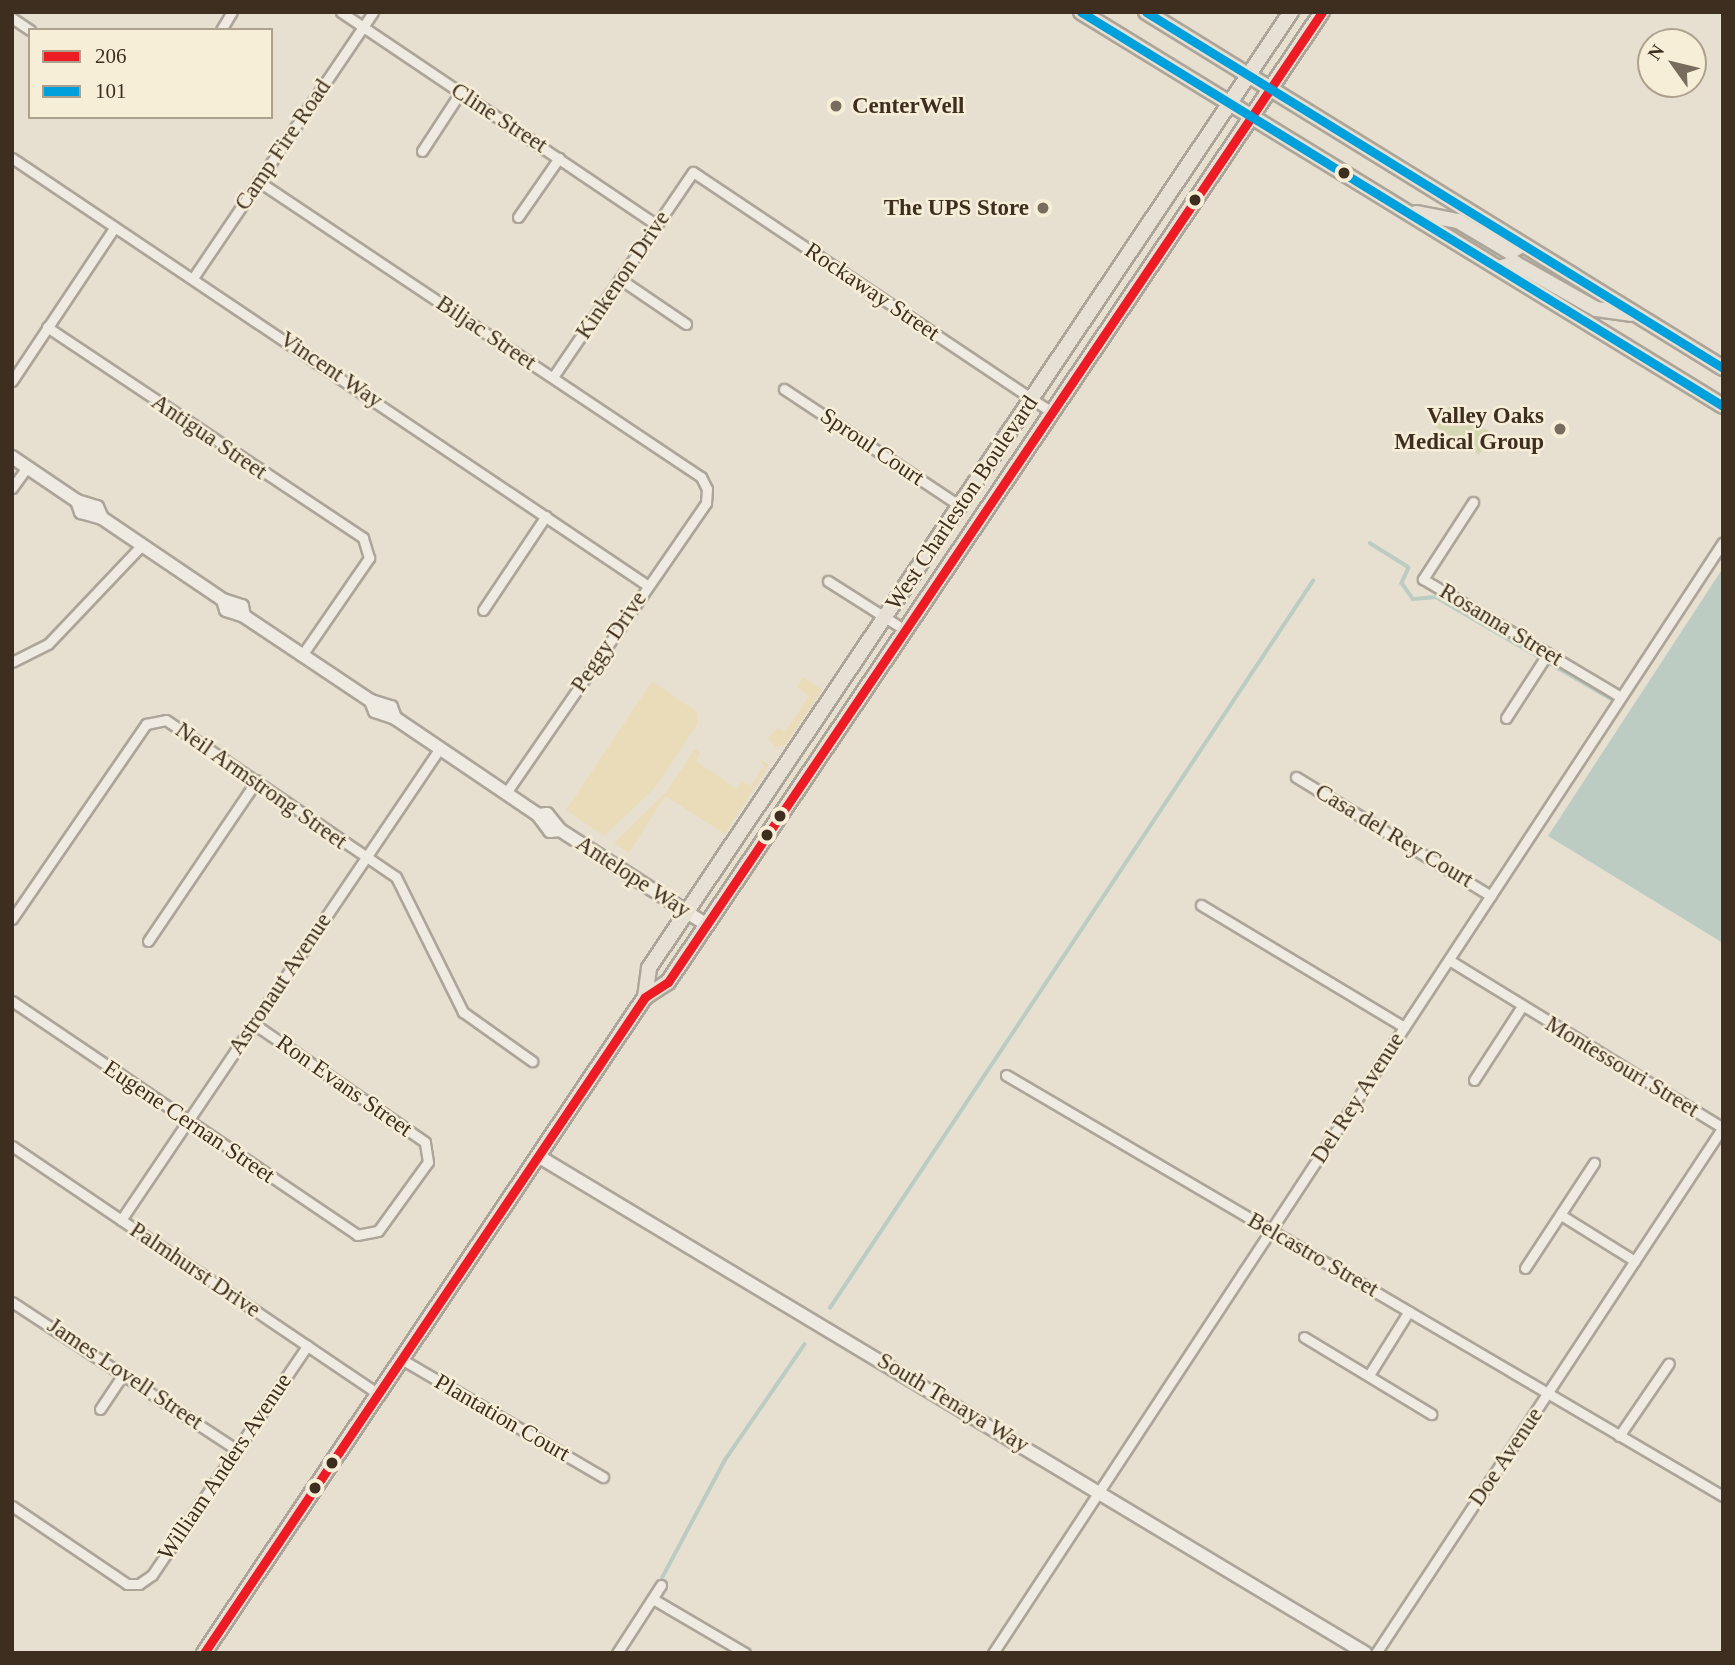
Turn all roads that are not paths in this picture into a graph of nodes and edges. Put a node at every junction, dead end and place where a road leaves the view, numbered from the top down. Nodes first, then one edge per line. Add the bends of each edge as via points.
1 (232, 12) edge
2 (341, 12) edge
3 (373, 12) edge
4 (1082, 12) edge
5 (1146, 12) edge
6 (1291, 12) edge
7 (1322, 12) edge
8 (12, 18) edge
9 (363, 27) junction
10 (222, 28) edge
11 (28, 29) edge
12 (1249, 75) junction
13 (1270, 88) junction
14 (460, 93) junction
15 (1230, 103) junction
16 (1252, 116) junction
17 (422, 151) dead end
18 (12, 158) edge
19 (559, 158) junction
20 (693, 172) joint
21 (258, 181) junction
22 (1405, 210) junction
23 (518, 217) dead end
24 (657, 225) junction
25 (114, 228) junction
26 (1522, 244) junction
27 (1499, 268) junction
28 (193, 278) junction
29 (620, 279) junction
30 (1636, 315) junction
31 (686, 324) dead end
32 (47, 327) junction
33 (1723, 368) edge
34 (553, 377) junction
35 (12, 381) edge
36 (784, 389) dead end
37 (1032, 400) junction
38 (1723, 405) edge
39 (1051, 412) junction
40 (12, 457) edge
41 (27, 467) junction
42 (12, 488) edge
43 (707, 489) joint
44 (1473, 502) dead end
45 (960, 506) junction
46 (546, 516) junction
47 (1723, 542) edge
48 (142, 545) junction
49 (828, 581) dead end
50 (647, 585) junction
51 (483, 610) dead end
52 (884, 619) junction
53 (905, 629) junction
54 (1548, 653) junction
55 (302, 655) junction
56 (12, 662) edge
57 (1621, 697) junction
58 (1506, 718) dead end
59 (440, 748) junction
60 (1296, 777) dead end
61 (257, 780) junction
62 (506, 793) junction
63 (364, 858) junction
64 (1492, 896) junction
65 (1201, 905) dead end
66 (687, 912) junction
67 (12, 919) edge
68 (707, 925) junction
69 (148, 941) dead end
70 (1449, 960) junction
71 (645, 997) junction
72 (12, 1001) edge
73 (1522, 1006) junction
74 (254, 1024) junction
75 (1404, 1027) junction
76 (532, 1061) dead end
77 (1006, 1075) dead end
78 (1474, 1080) dead end
79 (187, 1122) junction
80 (1723, 1127) edge
81 (12, 1146) edge
82 (538, 1156) junction
83 (1594, 1163) dead end
84 (1561, 1215) junction
85 (121, 1220) junction
86 (1271, 1229) junction
87 (368, 1236) joint
88 (1635, 1261) junction
89 (1525, 1268) dead end
90 (12, 1302) edge
91 (1409, 1311) junction
92 (1304, 1337) dead end
93 (307, 1346) junction
94 (401, 1359) junction
95 (1669, 1363) dead end
96 (124, 1373) junction
97 (1369, 1375) junction
98 (378, 1394) junction
99 (1548, 1395) junction
100 (100, 1409) dead end
101 (1431, 1414) dead end
102 (1619, 1436) junction
103 (236, 1449) junction
104 (603, 1477) dead end
105 (1100, 1490) junction
106 (1723, 1496) edge
107 (12, 1506) edge
108 (661, 1585) dead end
109 (653, 1599) junction
110 (204, 1653) edge
111 (617, 1653) edge
112 (745, 1653) edge
113 (993, 1653) edge
114 (1365, 1653) edge
115 (1376, 1653) edge

1 - 10 street
2 - 9 street, Cline Street
3 - 9 street, Camp Fire Road
4 - 15 main road
5 - 12 main road
6 - 12 main road, West Charleston Boulevard
7 - 13 main road, West Charleston Boulevard
8 - 11 street
9 - 14 street, Cline Street
9 - 21 street, Camp Fire Road
12 - 13 main road
12 - 15 main road, West Charleston Boulevard
13 - 16 main road, West Charleston Boulevard
13 - 26 main road
14 - 17 street
14 - 19 street, Cline Street
15 - 16 main road
15 - 37 main road, West Charleston Boulevard
16 - 22 main road
16 - 39 main road, West Charleston Boulevard
18 - 25 street, Vincent Way
19 - 23 street
19 - 24 street, Cline Street
20 - 24 street, Kinkenon Drive
20 - 37 street, Rockaway Street
21 - 28 street, Camp Fire Road
21 - 34 street, Biljac Street
22 - 26 main road via 1458,221 1510,252
22 - 27 main road
24 - 29 street, Kinkenon Drive
25 - 28 street, Vincent Way
25 - 32 street
26 - 30 main road
27 - 30 main road via 1515,263 1596,309
27 - 38 main road
28 - 46 street, Vincent Way
29 - 31 street
29 - 34 street, Kinkenon Drive
30 - 33 main road
32 - 35 street
32 - 55 street, Antigua Street via 369,547 369,558
34 - 43 street, Biljac Street via 701,477
36 - 45 street, Sproul Court
37 - 39 street, Rockaway Street
37 - 45 main road, West Charleston Boulevard
39 - 53 main road, West Charleston Boulevard
40 - 41 street, Antelope Way
41 - 42 street
41 - 48 street, Antelope Way via 77,501 81,512 102,518
43 - 50 street, Peggy Drive via 706,503
44 - 54 street, Rosanna Street via 1423,579
45 - 52 main road, West Charleston Boulevard
46 - 50 street, Vincent Way
46 - 51 street
47 - 57 street, Del Rey Avenue
48 - 55 street, Antelope Way via 223,600 242,606 244,616
48 - 56 street via 48,645
49 - 52 street
50 - 62 street, Peggy Drive
52 - 53 street
52 - 66 main road, West Charleston Boulevard
53 - 68 main road, West Charleston Boulevard
54 - 57 street, Rosanna Street
54 - 58 street
55 - 59 street, Antelope Way via 371,701 391,707 395,718
57 - 64 street, Del Rey Avenue
59 - 62 street, Antelope Way
59 - 63 street, Astronaut Avenue
60 - 64 street, Casa del Rey Court
61 - 63 street, Neil Armstrong Street
61 - 67 street, Neil Armstrong Street via 179,727 156,719 146,724
61 - 69 street
62 - 66 street, Antelope Way via 538,815 540,824 560,830
63 - 74 street, Astronaut Avenue
63 - 76 street, Neil Armstrong Street via 396,877 408,894 463,1012
64 - 70 street, Del Rey Avenue
65 - 75 street
66 - 68 street, Antelope Way
66 - 71 main road, West Charleston Boulevard via 649,968
68 - 71 main road, West Charleston Boulevard via 668,982
70 - 73 street, Montessouri Street
70 - 75 street, Del Rey Avenue
71 - 82 main road, West Charleston Boulevard
72 - 79 street, Eugene Cernan Street
73 - 78 street, Montessouri Street
73 - 80 street, Montessouri Street
74 - 79 street, Astronaut Avenue
74 - 87 street, Ron Evans Street via 425,1142 428,1162
75 - 86 street, Del Rey Avenue
77 - 86 street, Belcastro Street
79 - 85 street, Astronaut Avenue
79 - 87 street, Eugene Cernan Street via 357,1235
80 - 88 street, Doe Avenue
81 - 85 street, Palmhurst Drive
82 - 94 main road, West Charleston Boulevard
82 - 105 street, South Tenaya Way
83 - 84 street
84 - 88 street
84 - 89 street
85 - 93 street, Palmhurst Drive
86 - 91 street, Belcastro Street
86 - 105 street, Del Rey Avenue
88 - 99 street, Doe Avenue
90 - 96 street, James Lovell Street
91 - 97 street
91 - 99 street, Belcastro Street
92 - 97 street
93 - 98 street, Palmhurst Drive
93 - 103 street, William Anders Avenue
94 - 98 main road, West Charleston Boulevard
94 - 104 street, Plantation Court
95 - 102 street
96 - 100 street
96 - 103 street, James Lovell Street
97 - 101 street
98 - 110 main road, West Charleston Boulevard
99 - 102 street, Belcastro Street
99 - 115 street, Doe Avenue
102 - 106 street, Belcastro Street
103 - 107 street, William Anders Avenue via 139,1584 127,1584
105 - 113 street, Del Rey Avenue
105 - 114 street, South Tenaya Way
108 - 109 street
109 - 111 street
109 - 112 street

